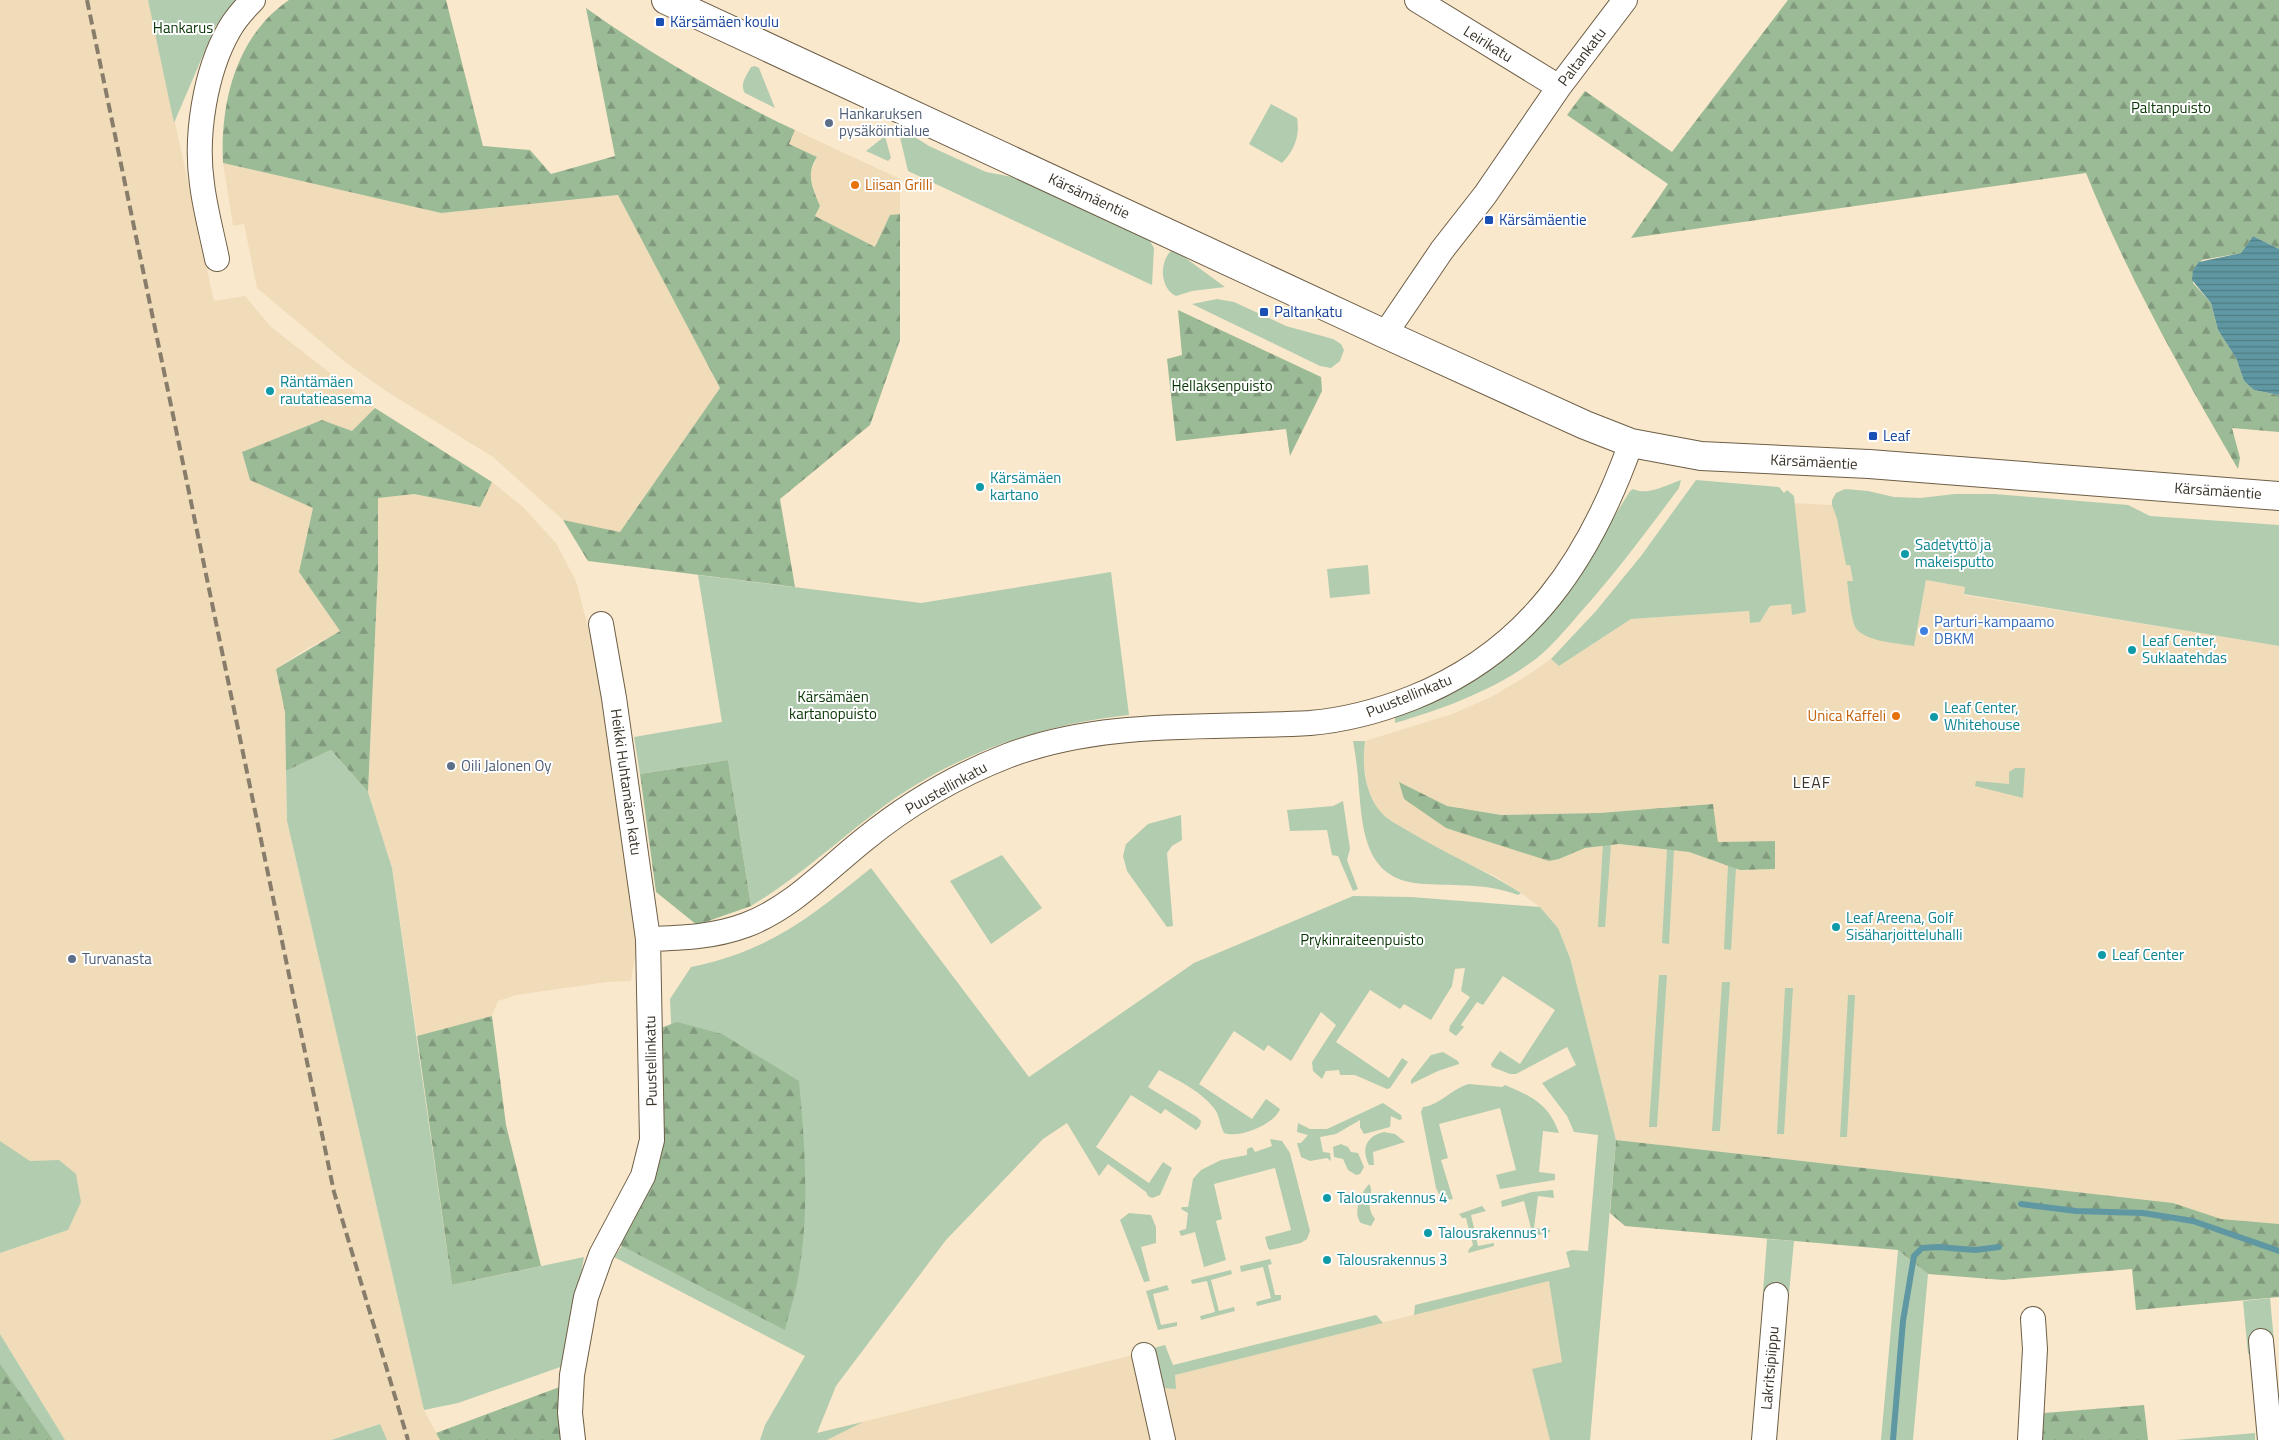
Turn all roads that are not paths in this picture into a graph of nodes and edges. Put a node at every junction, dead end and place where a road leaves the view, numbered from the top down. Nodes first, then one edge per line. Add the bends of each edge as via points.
1 (253, 0) edge
2 (666, 0) edge
3 (1417, 0) edge
4 (1625, 0) edge
5 (1559, 87) junction
6 (217, 259) dead end
7 (1385, 334) junction
8 (1631, 443) junction
9 (2279, 496) edge
10 (601, 624) dead end
11 (648, 939) junction
12 (1776, 1295) dead end
13 (2033, 1319) dead end
14 (2261, 1341) dead end
15 (1144, 1354) dead end
16 (573, 1440) edge
17 (1163, 1440) edge
18 (1764, 1440) edge
19 (2030, 1440) edge
20 (2270, 1440) edge

1 - 6 street via 229,30 218,54 201,122 202,183
2 - 7 street, Kärsämäentie
3 - 5 street, Leirikatu
4 - 5 street, Paltankatu
5 - 7 street, Paltankatu
7 - 8 street, Kärsämäentie
8 - 9 street, Kärsämäentie via 1701,456 1860,464
8 - 11 street, Puustellinkatu via 1618,478 1575,562 1540,609 1510,640 1460,676 1394,705 1352,718 1312,723 1118,731 1079,735 1037,745 960,777 917,801 772,913 728,932 689,938
10 - 11 street, Heikki Huhtamäen katu
11 - 16 street, Puustellinkatu via 652,1140 643,1176 601,1255 586,1297 572,1375 570,1413
12 - 18 street, Lakritsipiippu
13 - 19 street via 2035,1349
14 - 20 street
15 - 17 street

